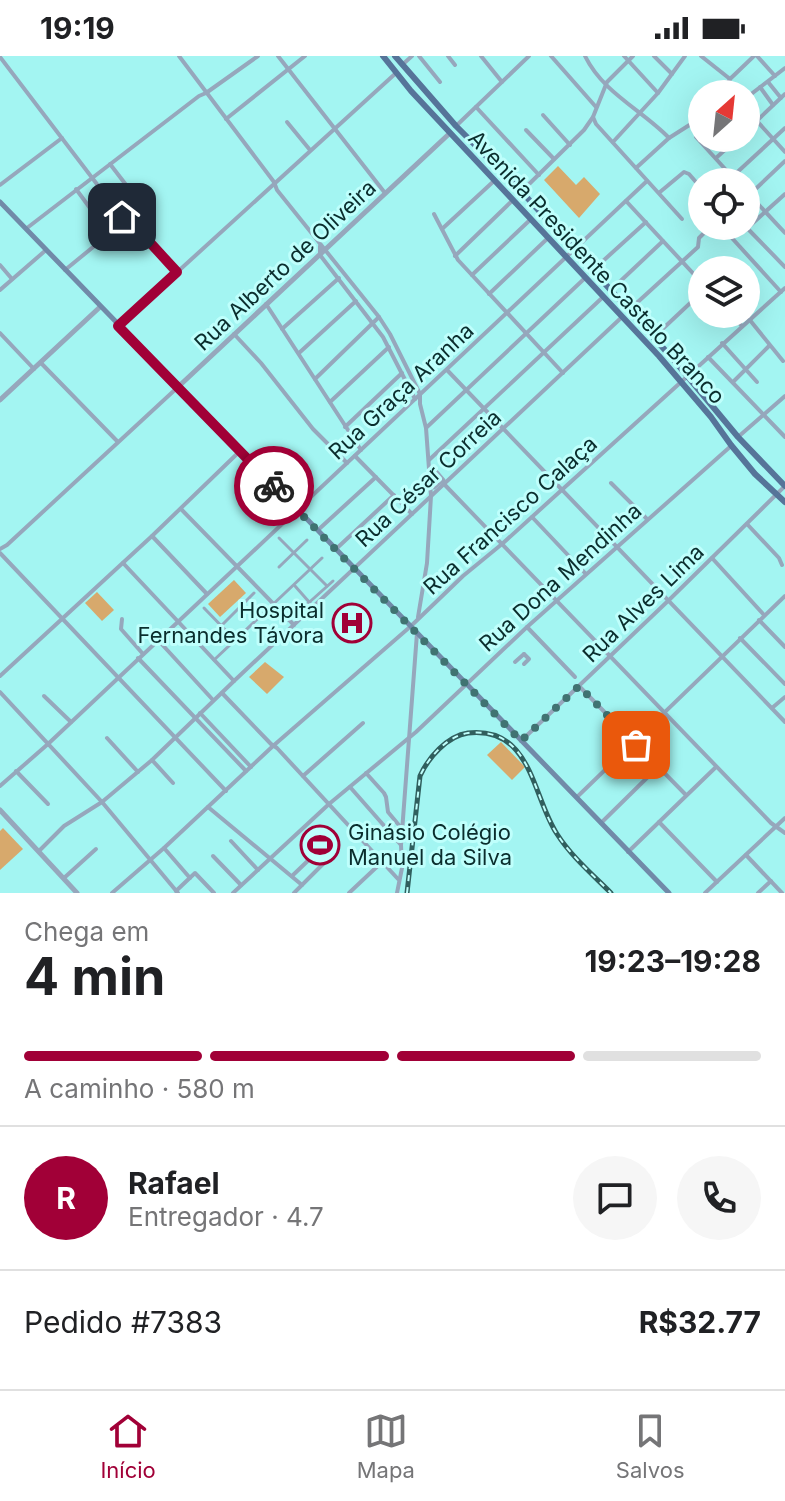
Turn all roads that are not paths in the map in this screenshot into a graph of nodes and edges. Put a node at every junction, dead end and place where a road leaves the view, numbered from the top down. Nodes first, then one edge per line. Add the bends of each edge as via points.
1 (179, 56) edge
2 (258, 56) edge
3 (278, 56) edge
4 (305, 56) edge
5 (383, 56) edge
6 (395, 56) edge
7 (412, 56) edge
8 (419, 56) edge
9 (448, 56) edge
10 (481, 56) edge
11 (529, 56) edge
12 (551, 56) edge
13 (585, 56) edge
14 (633, 56) edge
15 (654, 56) edge
16 (685, 56) edge
17 (701, 56) edge
18 (756, 56) edge
19 (0, 57) edge
20 (626, 58) edge
21 (402, 65) junction
22 (455, 65) dead end
23 (785, 68) edge
24 (288, 71) junction
25 (396, 73) junction
26 (672, 74) junction
27 (775, 76) junction
28 (730, 79) joint
29 (440, 82) dead end
30 (768, 82) junction
31 (502, 83) junction
32 (606, 85) junction
33 (760, 87) joint
34 (206, 93) junction
35 (658, 93) junction
36 (783, 96) edge
37 (774, 105) junction
38 (476, 107) junction
39 (596, 107) junction
40 (640, 114) junction
41 (543, 115) dead end
42 (593, 117) junction
43 (760, 117) edge
44 (226, 119) junction
45 (287, 122) dead end
46 (760, 125) edge
47 (456, 126) junction
48 (688, 126) edge
49 (334, 128) junction
50 (785, 128) edge
51 (526, 130) dead end
52 (450, 133) junction
53 (62, 138) junction
54 (669, 138) junction
55 (773, 139) junction
56 (613, 142) junction
57 (570, 145) junction
58 (310, 150) junction
59 (709, 152) edge
60 (721, 152) edge
61 (785, 152) edge
62 (554, 159) junction
63 (715, 159) junction
64 (785, 161) edge
65 (110, 164) junction
66 (636, 168) junction
67 (724, 168) edge
68 (742, 168) edge
69 (688, 174) edge
70 (539, 175) junction
71 (93, 179) junction
72 (495, 180) junction
73 (647, 181) junction
74 (274, 182) junction
75 (760, 183) edge
76 (0, 185) edge
77 (76, 189) junction
78 (522, 192) junction
79 (660, 192) junction
80 (385, 193) junction
81 (784, 196) edge
82 (513, 200) junction
83 (626, 201) junction
84 (0, 202) edge
85 (760, 208) edge
86 (764, 212) junction
87 (434, 214) dead end
88 (760, 216) edge
89 (531, 219) junction
90 (682, 219) dead end
91 (127, 220) junction
92 (646, 222) junction
93 (551, 223) junction
94 (27, 228) junction
95 (442, 229) junction
96 (542, 231) junction
97 (785, 233) edge
98 (109, 234) junction
99 (548, 238) junction
100 (699, 240) edge
101 (735, 240) edge
102 (759, 240) edge
103 (663, 241) junction
104 (46, 250) junction
105 (322, 250) junction
106 (574, 250) junction
107 (455, 256) junction
108 (566, 258) junction
109 (682, 261) junction
110 (0, 265) edge
111 (785, 267) edge
112 (688, 268) edge
113 (65, 270) junction
114 (593, 270) junction
115 (177, 272) junction
116 (472, 275) junction
117 (339, 278) junction
118 (585, 278) junction
119 (12, 279) junction
120 (0, 290) edge
121 (611, 290) junction
122 (783, 290) edge
123 (489, 294) junction
124 (603, 297) junction
125 (356, 301) junction
126 (266, 304) junction
127 (688, 305) edge
128 (100, 307) junction
129 (629, 310) junction
130 (760, 310) edge
131 (507, 313) junction
132 (379, 317) junction
133 (622, 317) junction
134 (373, 323) junction
135 (118, 326) junction
136 (740, 328) edge
137 (756, 328) edge
138 (282, 329) junction
139 (0, 333) edge
140 (526, 333) junction
141 (234, 334) junction
142 (654, 338) junction
143 (722, 343) junction
144 (769, 346) junction
145 (389, 347) junction
146 (545, 353) junction
147 (299, 354) junction
148 (708, 357) junction
149 (783, 361) dead end
150 (41, 363) junction
151 (34, 369) junction
152 (746, 369) junction
153 (447, 370) junction
154 (402, 373) junction
155 (563, 373) junction
156 (684, 378) junction
157 (315, 379) junction
158 (733, 382) junction
159 (757, 382) dead end
160 (178, 387) junction
161 (466, 390) junction
162 (420, 394) junction
163 (785, 396) edge
164 (415, 399) junction
165 (0, 400) edge
166 (330, 402) junction
167 (420, 404) junction
168 (777, 404) junction
169 (484, 408) junction
170 (785, 410) edge
171 (764, 415) junction
172 (345, 427) junction
173 (426, 428) junction
174 (504, 429) junction
175 (738, 437) junction
176 (785, 437) edge
177 (118, 442) junction
178 (731, 445) junction
179 (361, 450) junction
180 (240, 451) junction
181 (355, 456) junction
182 (429, 460) junction
183 (347, 463) junction
184 (432, 468) joint
185 (304, 470) dead end
186 (376, 477) junction
187 (611, 483) dead end
188 (444, 484) junction
189 (785, 486) edge
190 (562, 490) junction
191 (281, 493) junction
192 (777, 494) junction
193 (394, 495) junction
194 (431, 496) junction
195 (785, 502) edge
196 (181, 509) junction
197 (298, 510) junction
198 (412, 514) junction
199 (532, 517) junction
200 (647, 519) junction
201 (747, 524) junction
202 (318, 530) junction
203 (152, 536) junction
204 (279, 538) dead end
205 (307, 540) dead end
206 (502, 544) junction
207 (616, 546) junction
208 (336, 549) junction
209 (0, 551) edge
210 (294, 552) junction
211 (322, 558) dead end
212 (712, 558) junction
213 (123, 563) junction
214 (782, 565) dead end
215 (237, 566) junction
216 (279, 567) dead end
217 (354, 568) junction
218 (311, 570) junction
219 (586, 574) junction
220 (333, 581) dead end
221 (295, 586) junction
222 (327, 586) junction
223 (254, 593) dead end
224 (207, 594) junction
225 (785, 596) edge
226 (669, 600) junction
227 (780, 600) junction
228 (556, 601) junction
229 (310, 603) junction
230 (273, 604) junction
231 (785, 605) edge
232 (304, 607) dead end
233 (204, 608) dead end
234 (764, 615) junction
235 (63, 619) junction
236 (122, 619) dead end
237 (418, 620) junction
238 (759, 620) junction
239 (178, 622) junction
240 (294, 625) junction
241 (221, 626) junction
242 (411, 626) junction
243 (527, 627) junction
244 (417, 633) junction
245 (740, 638) junction
246 (158, 640) junction
247 (207, 640) dead end
248 (235, 640) junction
249 (785, 647) edge
250 (140, 656) junction
251 (611, 656) junction
252 (722, 656) junction
253 (214, 660) junction
254 (515, 662) dead end
255 (524, 664) dead end
256 (0, 676) edge
257 (118, 677) junction
258 (575, 677) dead end
259 (234, 681) junction
260 (466, 684) junction
261 (785, 684) edge
262 (579, 686) junction
263 (0, 692) edge
264 (222, 693) junction
265 (44, 696) dead end
266 (785, 697) edge
267 (214, 700) junction
268 (772, 708) junction
269 (664, 712) junction
270 (200, 713) junction
271 (195, 718) junction
272 (71, 722) junction
273 (785, 722) edge
274 (363, 723) dead end
275 (410, 736) junction
276 (175, 737) junction
277 (107, 738) dead end
278 (521, 741) junction
279 (634, 742) junction
280 (48, 744) junction
281 (273, 746) junction
282 (152, 760) junction
283 (717, 766) junction
284 (251, 767) junction
285 (658, 767) junction
286 (16, 771) junction
287 (246, 771) junction
288 (138, 772) junction
289 (366, 773) junction
290 (303, 776) junction
291 (173, 783) dead end
292 (0, 786) edge
293 (350, 787) junction
294 (226, 791) junction
295 (686, 795) junction
296 (577, 798) junction
297 (102, 802) junction
298 (48, 804) dead end
299 (329, 804) junction
300 (208, 807) junction
301 (0, 810) edge
302 (785, 818) edge
303 (659, 822) junction
304 (601, 823) junction
305 (777, 826) junction
306 (403, 830) junction
307 (785, 833) edge
308 (231, 841) dead end
309 (401, 845) junction
310 (164, 848) junction
311 (96, 849) dead end
312 (39, 851) junction
313 (628, 852) junction
314 (316, 853) dead end
315 (746, 855) junction
316 (213, 856) dead end
317 (271, 858) junction
318 (150, 859) junction
319 (325, 862) dead end
320 (382, 862) junction
321 (258, 870) junction
322 (292, 877) junction
323 (64, 878) junction
324 (190, 878) junction
325 (398, 879) junction
326 (771, 881) junction
327 (717, 882) junction
328 (241, 885) junction
329 (302, 885) junction
330 (177, 892) edge
331 (77, 893) edge
332 (112, 893) edge
333 (214, 893) edge
334 (233, 893) edge
335 (294, 893) edge
336 (349, 893) edge
337 (397, 893) edge
338 (669, 893) edge
339 (705, 893) edge
340 (758, 893) edge
341 (782, 893) edge

1 - 34 street
2 - 34 street
3 - 24 street
4 - 24 street
5 - 25 main road, Avenida Presidente Castelo Branco
6 - 21 main road, Avenida Presidente Castelo Branco
7 - 21 street
8 - 29 street
9 - 22 street
10 - 31 street
11 - 31 street
12 - 39 street
13 - 32 street
14 - 20 street
15 - 26 street
16 - 26 street
17 - 28 street
18 - 27 street
18 - 28 street
19 - 53 street
20 - 32 street
20 - 35 street
21 - 47 main road, Avenida Presidente Castelo Branco
23 - 27 street
24 - 44 street
24 - 49 street
25 - 49 street
25 - 52 main road, Avenida Presidente Castelo Branco
26 - 35 street
27 - 30 street
30 - 33 street
30 - 36 street
31 - 38 street
32 - 39 street
32 - 40 street
33 - 37 street
34 - 44 street
34 - 65 street
35 - 40 street
36 - 37 street
37 - 43 street
38 - 47 street
38 - 70 street
39 - 42 street
40 - 54 street
40 - 56 street
41 - 57 street
42 - 56 street
42 - 57 street
44 - 74 street
45 - 58 street
46 - 55 street
47 - 78 main road, Avenida Presidente Castelo Branco
48 - 54 street
49 - 58 street
49 - 80 street
50 - 55 street
51 - 62 street
52 - 72 main road, Avenida Presidente Castelo Branco
52 - 80 street, Rua Alberto de Oliveira
53 - 71 street
53 - 76 street
54 - 66 street
55 - 61 street
55 - 68 street
56 - 66 street
57 - 62 street
58 - 74 street
59 - 63 street
60 - 63 street
62 - 70 street
63 - 67 street
64 - 75 street
65 - 71 street
65 - 91 street via 142,205
66 - 73 street
69 - 79 street
70 - 78 street
71 - 77 street
71 - 91 street
72 - 82 main road, Avenida Presidente Castelo Branco
72 - 95 street
73 - 79 street
73 - 83 street, Rua Graça Aranha
74 - 105 street
74 - 115 street
77 - 94 street
77 - 98 street
78 - 93 main road, Avenida Presidente Castelo Branco
79 - 90 street
80 - 105 street, Rua Alberto de Oliveira
81 - 86 street
82 - 89 main road, Avenida Presidente Castelo Branco
82 - 107 street
83 - 92 street
83 - 106 street, Rua Graça Aranha
84 - 94 main road
85 - 86 street
86 - 88 street
86 - 97 street
87 - 95 street
89 - 96 main road, Avenida Presidente Castelo Branco
89 - 116 street
91 - 98 street
91 - 115 street
92 - 103 street
92 - 114 street
93 - 96 main road
93 - 106 main road, Avenida Presidente Castelo Branco
94 - 104 main road
95 - 107 street
96 - 99 main road, Avenida Presidente Castelo Branco
98 - 113 street
99 - 108 main road, Avenida Presidente Castelo Branco
99 - 123 street
100 - 109 street
101 - 122 street
102 - 111 street
103 - 109 street
103 - 121 street
104 - 113 main road
104 - 119 street
105 - 117 street
105 - 126 street, Rua Alberto de Oliveira
105 - 132 street
106 - 108 street, Rua Graça Aranha
106 - 114 main road, Avenida Presidente Castelo Branco
107 - 116 street
108 - 118 main road, Avenida Presidente Castelo Branco
108 - 131 street, Rua Graça Aranha
109 - 112 street
109 - 129 street
110 - 119 street
113 - 128 main road
114 - 121 main road, Avenida Presidente Castelo Branco
115 - 135 street
116 - 123 street
117 - 125 street
117 - 138 street
118 - 124 main road, Avenida Presidente Castelo Branco
118 - 140 street
119 - 120 street
121 - 129 main road, Avenida Presidente Castelo Branco
122 - 130 street, Rua Francisco Calaça
123 - 131 street
124 - 133 main road, Avenida Presidente Castelo Branco
124 - 146 street
125 - 134 street
125 - 147 street
126 - 138 street
126 - 141 street, Rua Alberto de Oliveira
127 - 142 street
128 - 135 main road
128 - 150 street
129 - 142 main road, Avenida Presidente Castelo Branco
131 - 140 street
131 - 153 street, Rua Graça Aranha
132 - 134 street
132 - 162 street
133 - 155 street, Rua César Correia
133 - 156 main road, Avenida Presidente Castelo Branco
134 - 145 street
134 - 157 street
135 - 160 main road
136 - 143 street, Rua Francisco Calaça
137 - 144 street
138 - 147 street
139 - 151 street
140 - 146 street
140 - 161 street
141 - 160 street, Rua Alberto de Oliveira
141 - 183 street
142 - 156 main road, Avenida Presidente Castelo Branco
143 - 148 street, Rua Francisco Calaça
143 - 152 street
144 - 149 street
144 - 152 street
145 - 154 street
145 - 166 street
146 - 155 street
146 - 169 street
147 - 157 street
148 - 156 street, Rua Francisco Calaça
148 - 158 street
150 - 151 street
150 - 177 street
151 - 165 street
152 - 158 street
152 - 159 street
153 - 161 street
153 - 162 street, Rua Graça Aranha
154 - 164 street
154 - 172 street
155 - 174 street, Rua César Correia
156 - 175 main road, Avenida Presidente Castelo Branco
156 - 178 main road, Avenida Presidente Castelo Branco
156 - 190 street, Rua Francisco Calaça
157 - 166 street
158 - 171 street
160 - 177 street, Rua Alberto de Oliveira
160 - 180 main road
161 - 169 street
161 - 173 street
162 - 164 street, Rua Graça Aranha
162 - 167 street
163 - 168 street
164 - 167 street
164 - 179 street, Rua Graça Aranha
166 - 172 street
167 - 173 street
168 - 170 street
168 - 171 street
169 - 174 street
169 - 182 street
171 - 175 street
171 - 176 street
172 - 179 street
173 - 182 street
174 - 188 street, Rua César Correia
174 - 190 street
175 - 189 main road, Avenida Presidente Castelo Branco
177 - 209 street, Rua Alberto de Oliveira
178 - 192 main road, Avenida Presidente Castelo Branco
178 - 200 street, Rua Dona Mendinha
179 - 181 street, Rua Graça Aranha
180 - 191 main road
180 - 196 street
181 - 183 street, Rua Graça Aranha
181 - 186 street
182 - 194 street
183 - 197 street, Rua Graça Aranha
184 - 184 street via 434,488 435,488 444,480
185 - 191 street
186 - 193 street
186 - 202 street
187 - 200 street
188 - 194 street, Rua César Correia
188 - 206 street
189 - 192 street, Rua Alves Lima
190 - 199 street, Rua Francisco Calaça
190 - 207 street
191 - 197 main road
192 - 195 main road, Avenida Presidente Castelo Branco
192 - 201 street, Rua Alves Lima
193 - 198 street
193 - 208 street
194 - 198 street, Rua César Correia
194 - 237 street
196 - 203 street
196 - 215 street
197 - 202 main road
197 - 215 street, Rua Graça Aranha
198 - 217 street, Rua César Correia
199 - 206 street, Rua Francisco Calaça
199 - 219 street
200 - 207 street, Rua Dona Mendinha
201 - 212 street, Rua Alves Lima
201 - 214 street
202 - 208 main road
203 - 213 street
203 - 224 street
204 - 210 street
205 - 210 street
206 - 228 street
206 - 237 street, Rua Francisco Calaça
207 - 219 street, Rua Dona Mendinha
207 - 226 street
208 - 217 main road
209 - 235 street
210 - 216 street
210 - 218 street
211 - 218 street
212 - 226 street, Rua Alves Lima
212 - 234 street
213 - 235 street
213 - 239 street
215 - 224 street, Rua Graça Aranha
215 - 230 street
217 - 240 street, Rua César Correia
217 - 242 main road
218 - 221 street
218 - 222 street
219 - 228 street, Rua Dona Mendinha
220 - 222 street
221 - 229 street
221 - 230 street
222 - 229 street
223 - 241 street
224 - 239 street, Rua Graça Aranha
225 - 227 street
226 - 251 street, Rua Alves Lima
226 - 252 street
227 - 231 street
227 - 234 street
228 - 243 street, Rua Dona Mendinha
228 - 251 street
229 - 232 street
230 - 240 street
230 - 248 street
233 - 241 street
234 - 238 street
235 - 256 street
235 - 257 street
236 - 250 street via 121,629
237 - 242 street, Rua Francisco Calaça
238 - 245 street
238 - 249 street
239 - 246 street, Rua Graça Aranha
239 - 253 street
240 - 259 street, Rua César Correia
241 - 247 street
241 - 248 street
242 - 244 main road
242 - 281 street, Rua Francisco Calaça
243 - 258 street
243 - 260 street, Rua Dona Mendinha
244 - 260 main road
244 - 275 street
245 - 252 street
245 - 261 street
246 - 250 street, Rua Graça Aranha
246 - 267 street
248 - 253 street
250 - 257 street, Rua Graça Aranha
250 - 271 street
251 - 262 street, Rua Alves Lima
251 - 269 street
252 - 268 street
252 - 269 street
253 - 259 street
254 - 255 street via 524,654 529,659
257 - 272 street, Rua Graça Aranha
257 - 276 street
259 - 264 street, Rua César Correia
260 - 275 street, Rua Dona Mendinha
260 - 278 main road
262 - 278 street, Rua Alves Lima
262 - 279 street
263 - 280 street
264 - 267 street, Rua César Correia
264 - 281 street
265 - 272 street
266 - 268 street
267 - 270 street, Rua César Correia
268 - 273 street
269 - 279 street
269 - 283 street
270 - 271 street, Rua César Correia
270 - 284 street
271 - 276 street, Rua César Correia
271 - 287 street
272 - 280 street, Rua Graça Aranha
274 - 290 street
275 - 289 street, Rua Dona Mendinha
275 - 306 street
276 - 282 street, Rua César Correia
276 - 294 street
277 - 288 street
278 - 296 main road
279 - 285 street
279 - 296 street
280 - 286 street, Rua Graça Aranha
280 - 297 street
281 - 284 street, Rua Francisco Calaça
281 - 290 street
282 - 288 street, Rua César Correia
282 - 291 street
283 - 295 street
283 - 305 street
284 - 287 street, Rua Francisco Calaça
285 - 295 street
285 - 304 street
286 - 292 street, Rua Graça Aranha
286 - 298 street
287 - 294 street, Rua Francisco Calaça
288 - 297 street, Rua César Correia
289 - 293 street, Rua Dona Mendinha
289 - 306 street via 384,793 389,814
290 - 299 street
293 - 299 street, Rua Dona Mendinha
293 - 309 street
294 - 300 street, Rua Francisco Calaça
295 - 303 street
296 - 304 main road
297 - 312 street, Rua César Correia via 64,826
297 - 318 street
299 - 317 street, Rua Dona Mendinha
299 - 320 street
300 - 310 street, Rua Francisco Calaça
300 - 317 street
301 - 312 street
302 - 305 street
303 - 313 street
303 - 327 street
304 - 313 main road
305 - 307 street
305 - 315 street
306 - 309 street
308 - 321 street
309 - 325 street
310 - 318 street, Rua Francisco Calaça
310 - 324 street
311 - 323 street
312 - 323 street
313 - 338 main road
314 - 322 street
315 - 326 street
315 - 327 street
316 - 328 street
317 - 321 street, Rua Dona Mendinha
317 - 322 street
318 - 330 street
318 - 332 street, Rua Francisco Calaça
319 - 329 street
320 - 325 street
320 - 336 street
321 - 328 street, Rua Dona Mendinha
322 - 329 street
323 - 331 street
324 - 330 street
324 - 333 street via 196,873
325 - 337 street
326 - 340 street
326 - 341 street
327 - 339 street
328 - 334 street, Rua Dona Mendinha
329 - 335 street

